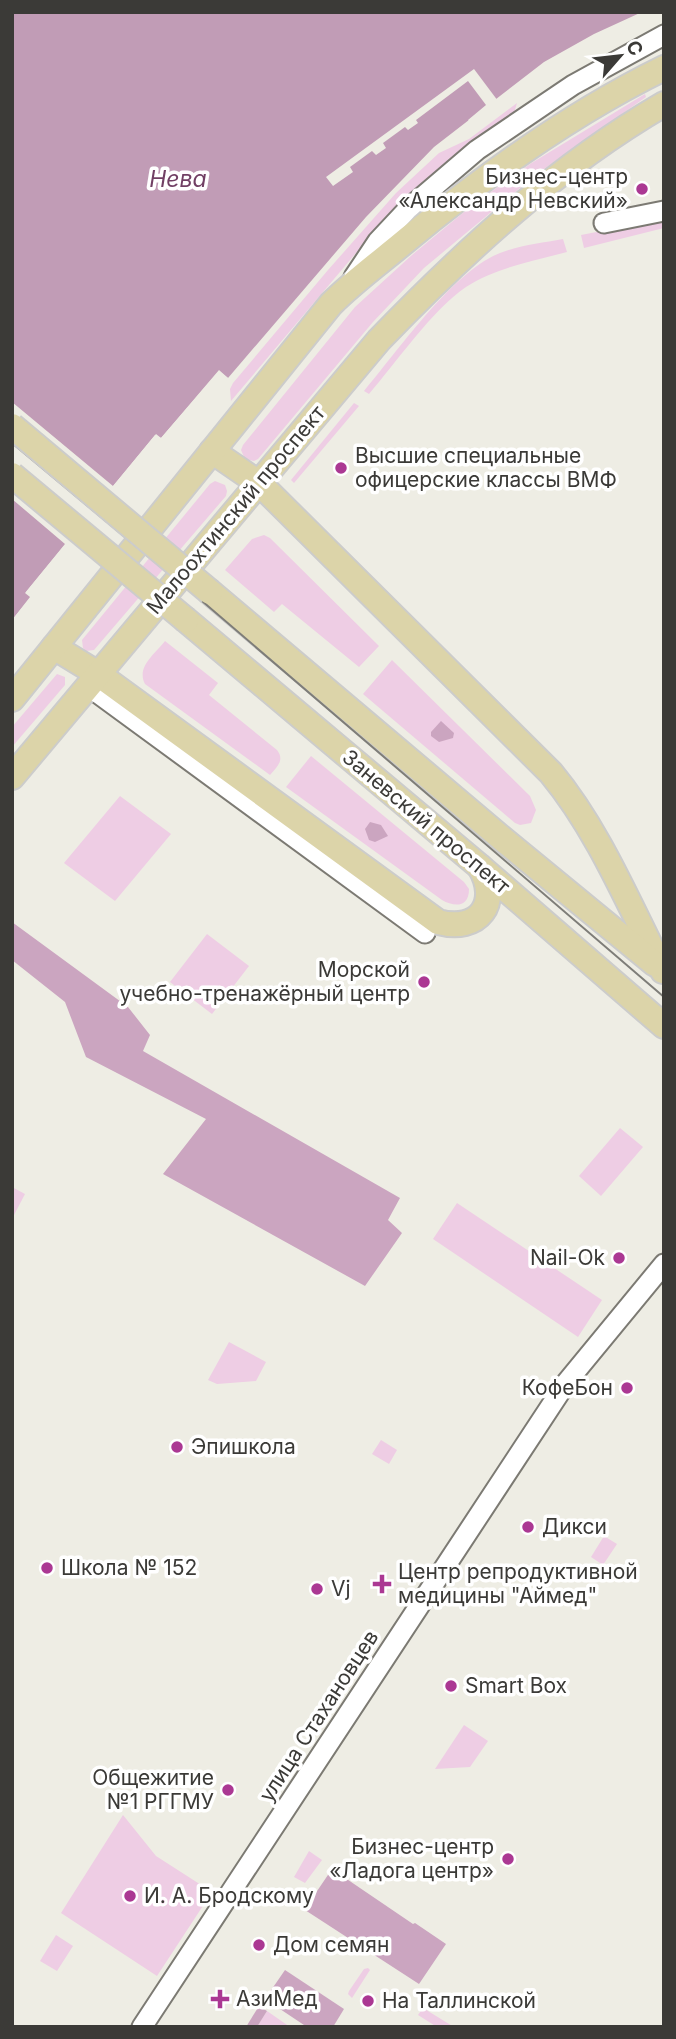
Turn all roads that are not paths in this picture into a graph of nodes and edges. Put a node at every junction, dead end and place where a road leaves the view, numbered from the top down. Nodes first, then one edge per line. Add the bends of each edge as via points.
1 (664, 35) edge
2 (664, 68) edge
3 (664, 104) edge
4 (664, 211) edge
5 (604, 223) dead end
6 (338, 296) junction
7 (12, 426) edge
8 (212, 451) junction
9 (12, 475) edge
10 (255, 490) junction
11 (54, 647) junction
12 (93, 680) junction
13 (12, 699) edge
14 (12, 777) edge
15 (480, 866) junction
16 (425, 933) dead end
17 (663, 971) edge
18 (664, 1026) edge
19 (664, 1264) edge
20 (142, 2027) edge

1 - 6 street via 573,85 461,163 378,241
2 - 6 main road via 526,149
3 - 10 main road, Малоохтинский проспект via 560,176 468,251 379,340
4 - 5 street
6 - 8 main road
7 - 17 main road, Заневский проспект, bridge
8 - 10 main road
8 - 11 main road
9 - 15 main road, Заневский проспект, bridge
10 - 12 main road, Малоохтинский проспект
10 - 17 main road via 551,773 572,798
11 - 12 main road
11 - 13 main road
12 - 14 main road, Малоохтинский проспект
12 - 15 main road via 438,922 470,923 483,912 489,897 488,880
12 - 16 street
15 - 18 main road, Заневский проспект
19 - 20 street, улица Стахановцев via 566,1383

